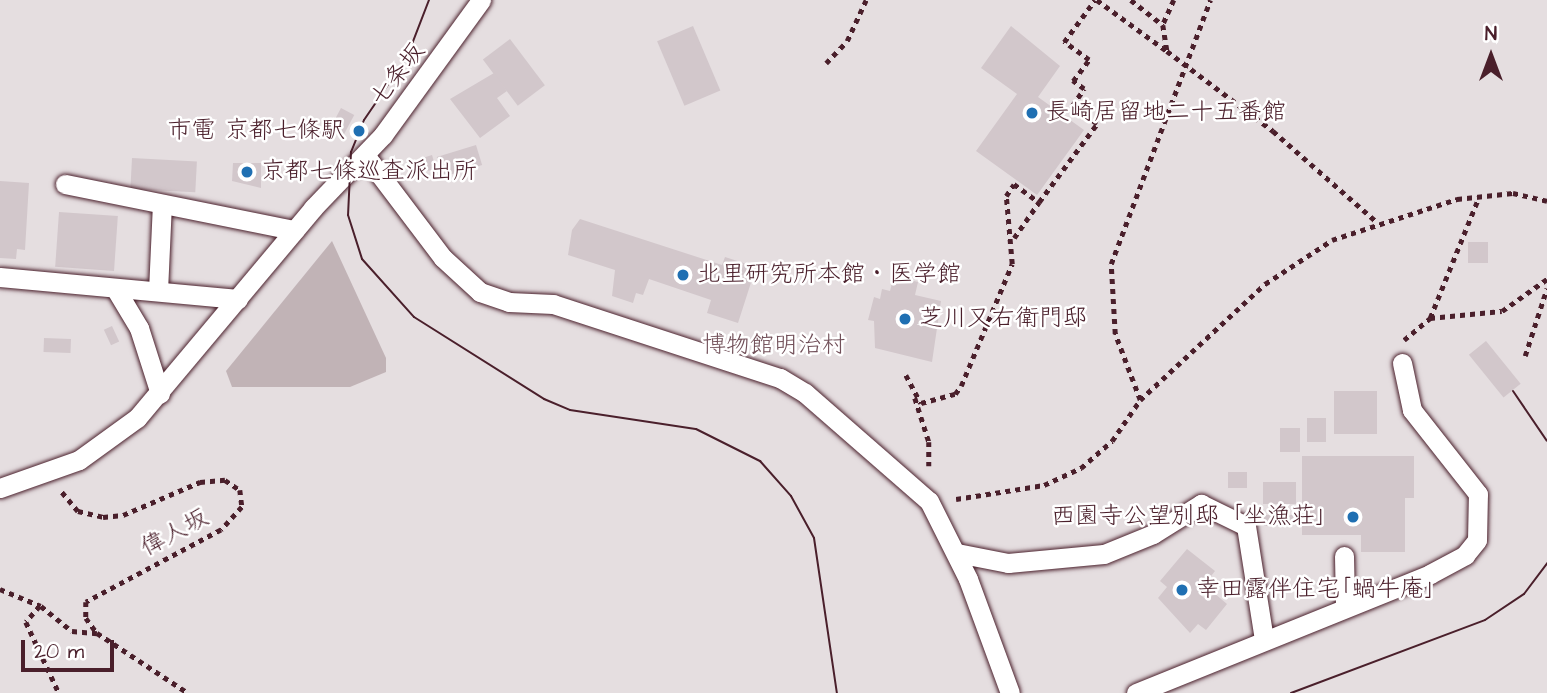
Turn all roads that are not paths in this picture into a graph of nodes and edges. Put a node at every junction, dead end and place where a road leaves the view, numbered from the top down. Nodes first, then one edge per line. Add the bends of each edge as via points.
1 (481, 0) edge
2 (365, 155) junction
3 (65, 184) dead end
4 (162, 204) junction
5 (294, 230) junction
6 (0, 277) edge
7 (115, 288) junction
8 (158, 291) junction
9 (238, 299) junction
10 (1402, 363) dead end
11 (160, 394) junction
12 (0, 488) edge
13 (957, 553) junction
14 (1344, 556) dead end
15 (1345, 604) junction
16 (1264, 640) junction
17 (1010, 693) edge
18 (1136, 693) edge

1 - 2 lane, 七条坂 via 425,83
2 - 5 lane, 七条坂
2 - 13 lane via 443,258 480,292 509,302 553,304 789,382 929,501
3 - 4 lane
4 - 5 lane
4 - 8 lane
5 - 9 lane, 七条坂
6 - 7 lane
7 - 8 lane
7 - 11 lane via 143,339
8 - 9 lane
9 - 11 lane, 七条坂
10 - 15 lane via 1412,410 1478,494 1477,540 1465,555 1430,573
11 - 12 lane, 七条坂 via 90,454
13 - 16 lane via 1008,563 1104,554 1153,534 1201,504 1246,526
13 - 17 lane
14 - 15 lane
15 - 16 lane
16 - 18 lane

